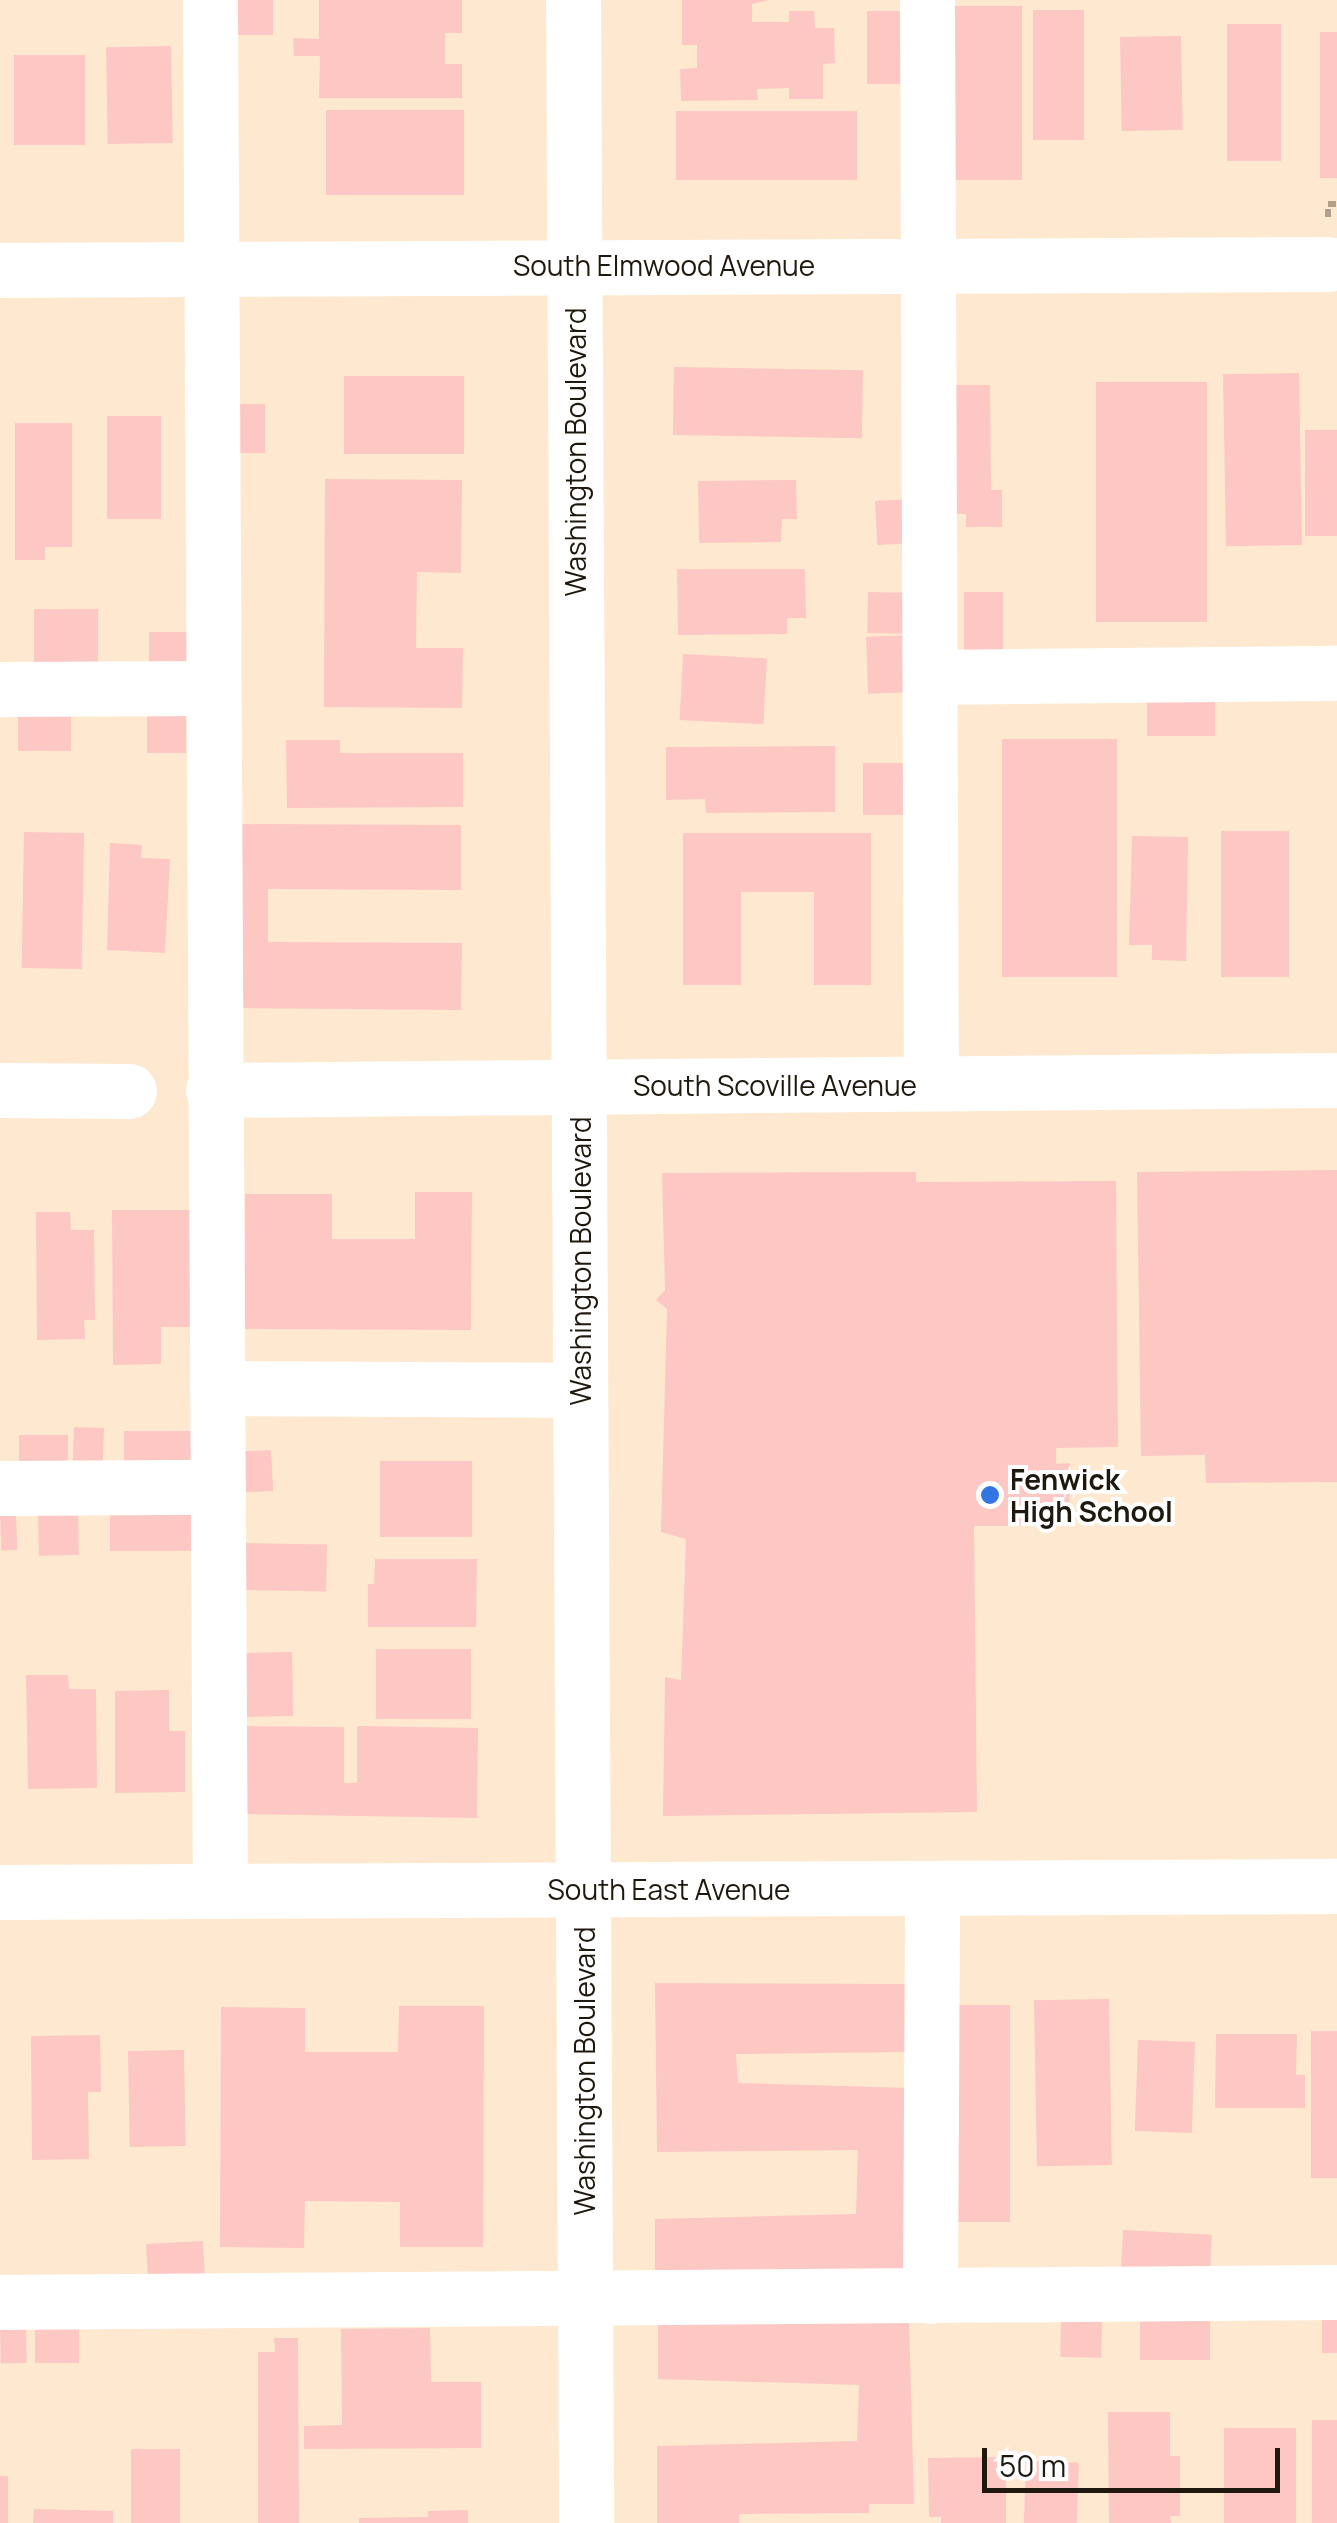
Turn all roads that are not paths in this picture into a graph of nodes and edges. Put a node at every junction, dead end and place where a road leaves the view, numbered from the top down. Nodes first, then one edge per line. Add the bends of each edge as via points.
1 (210, 0) edge
2 (573, 0) edge
3 (927, 0) edge
4 (930, 263) junction
5 (1328, 264) dead end
6 (575, 266) junction
7 (211, 268) junction
8 (0, 270) edge
9 (1337, 673) edge
10 (930, 677) junction
11 (213, 688) junction
12 (0, 689) edge
13 (1337, 1080) edge
14 (931, 1084) junction
15 (579, 1087) junction
16 (0, 1090) edge
17 (214, 1090) junction
18 (129, 1091) dead end
19 (217, 1388) junction
20 (580, 1390) junction
21 (218, 1486) junction
22 (0, 1488) edge
23 (1337, 1886) edge
24 (932, 1888) junction
25 (583, 1889) junction
26 (220, 1891) junction
27 (0, 1892) edge
28 (1337, 2292) edge
29 (930, 2296) junction
30 (585, 2300) junction
31 (0, 2302) edge
32 (586, 2523) edge

1 - 7 street
2 - 6 street, Washington Boulevard
3 - 4 street
4 - 5 street, South Elmwood Avenue
4 - 6 street, South Elmwood Avenue
4 - 10 street
6 - 7 street, South Elmwood Avenue
6 - 15 street, Washington Boulevard
7 - 8 street, South Elmwood Avenue
7 - 11 street
9 - 10 street
10 - 14 street
11 - 12 street
11 - 17 street
13 - 14 street, South Scoville Avenue
14 - 15 street, South Scoville Avenue
15 - 17 street, South Scoville Avenue
15 - 20 street, Washington Boulevard
16 - 18 street
17 - 19 street
19 - 20 street
19 - 21 street
20 - 25 street, Washington Boulevard
21 - 22 street
21 - 26 street
23 - 24 street, South East Avenue
24 - 25 street, South East Avenue
24 - 29 street
25 - 26 street, South East Avenue
25 - 30 street, Washington Boulevard
26 - 27 street, South East Avenue
28 - 29 street
29 - 30 street
30 - 31 street
30 - 32 street, Washington Boulevard

